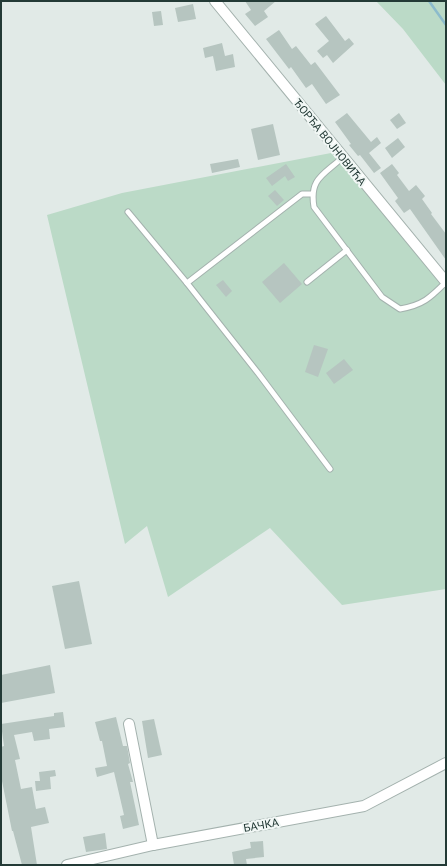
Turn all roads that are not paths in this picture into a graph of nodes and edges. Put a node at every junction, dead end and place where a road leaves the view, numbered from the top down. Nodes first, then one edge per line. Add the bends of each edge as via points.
1 (215, 1) edge
2 (343, 157) junction
3 (312, 194) junction
4 (128, 212) dead end
5 (347, 250) junction
6 (307, 282) dead end
7 (446, 282) edge
8 (187, 283) junction
9 (330, 469) dead end
10 (129, 724) dead end
11 (446, 763) edge
12 (153, 845) junction
13 (67, 865) edge

1 - 2 street, ЂОРЂА ВОЈНОВИЋА
2 - 3 lane via 317,180
2 - 7 street, ЂОРЂА ВОЈНОВИЋА
3 - 5 lane via 314,208
3 - 8 lane via 302,194
4 - 8 lane
5 - 6 lane
5 - 7 lane via 382,297 400,309 416,306 431,298
8 - 9 lane
10 - 12 street
11 - 12 street, БАЧКА via 364,806
12 - 13 street, БАЧКА

